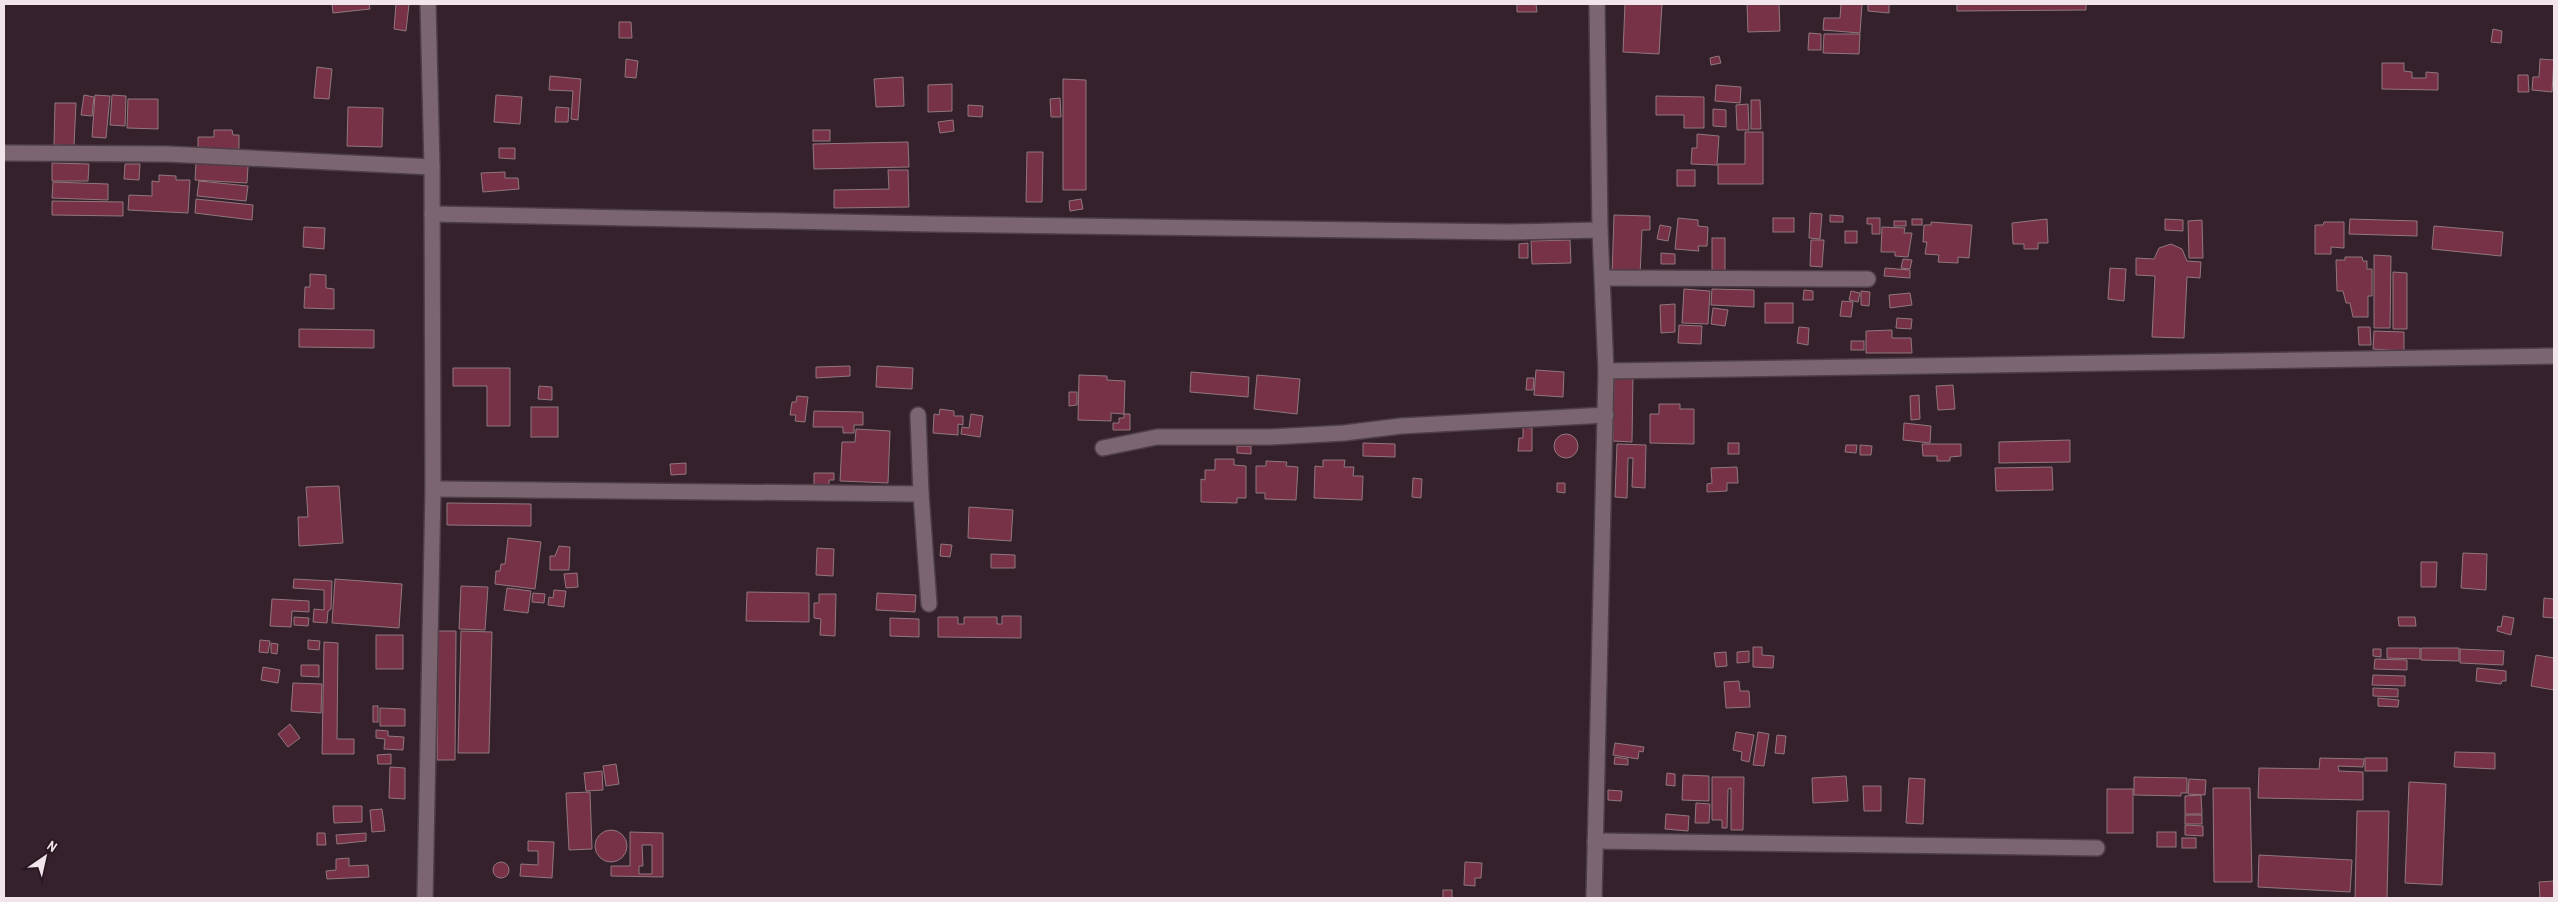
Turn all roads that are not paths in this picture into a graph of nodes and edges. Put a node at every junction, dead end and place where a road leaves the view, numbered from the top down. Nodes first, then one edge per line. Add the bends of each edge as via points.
1 (428, 4) edge
2 (1597, 4) edge
3 (4, 152) edge
4 (432, 167) junction
5 (432, 214) junction
6 (1600, 230) junction
7 (1604, 278) junction
8 (1868, 278) dead end
9 (2554, 356) edge
10 (1606, 371) junction
11 (918, 415) dead end
12 (1606, 415) junction
13 (1103, 448) dead end
14 (433, 489) junction
15 (921, 494) junction
16 (929, 604) dead end
17 (1595, 841) junction
18 (2097, 848) dead end
19 (425, 898) edge
20 (1594, 898) edge

1 - 4 street
2 - 6 street
3 - 4 street via 167,154
4 - 5 street
5 - 6 street via 1510,232
5 - 14 street
6 - 7 street
7 - 8 street
7 - 10 street
9 - 10 street
10 - 12 street
11 - 15 street
12 - 13 street via 1270,437 1157,437
12 - 17 street
14 - 15 street
14 - 19 street
15 - 16 street
17 - 18 street
17 - 20 street

